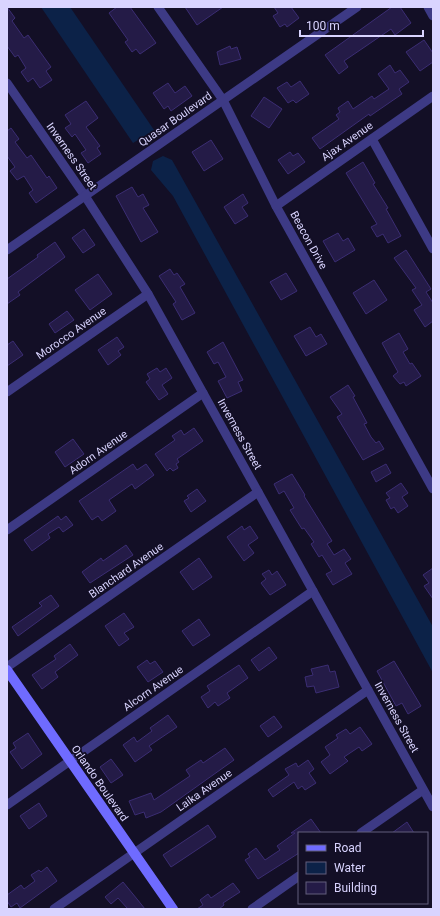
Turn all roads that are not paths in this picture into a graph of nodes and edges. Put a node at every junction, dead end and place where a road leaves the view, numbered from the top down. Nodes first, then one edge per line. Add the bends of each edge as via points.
1 (158, 7) edge
2 (357, 7) edge
3 (428, 7) edge
4 (433, 16) edge
5 (7, 83) edge
6 (433, 96) edge
7 (223, 100) junction
8 (372, 139) junction
9 (85, 196) junction
10 (276, 206) junction
11 (433, 249) edge
12 (7, 250) edge
13 (148, 294) junction
14 (7, 392) edge
15 (203, 393) junction
16 (433, 489) edge
17 (258, 492) junction
18 (7, 530) edge
19 (313, 591) junction
20 (7, 669) edge
21 (368, 690) junction
22 (70, 761) junction
23 (423, 790) junction
24 (7, 805) edge
25 (433, 807) edge
26 (362, 832) edge
27 (134, 854) junction
28 (298, 877) edge
29 (54, 909) edge
30 (173, 909) edge
31 (252, 909) edge

1 - 7 street, Beacon Drive
2 - 7 street, Quasar Boulevard
3 - 4 street
5 - 9 street, Inverness Street
6 - 8 street, Ajax Avenue
7 - 9 street, Quasar Boulevard
7 - 10 street, Beacon Drive
8 - 10 street, Ajax Avenue
8 - 11 street
9 - 12 street, Quasar Boulevard
9 - 13 street, Inverness Street
10 - 16 street, Beacon Drive
13 - 14 street, Morocco Avenue
13 - 15 street, Inverness Street
15 - 17 street, Inverness Street
15 - 18 street, Adorn Avenue
17 - 19 street, Inverness Street
17 - 20 street, Blanchard Avenue
19 - 21 street, Inverness Street
19 - 22 street, Alcorn Avenue
20 - 22 street, Orlando Boulevard
21 - 23 street, Inverness Street
21 - 27 street, Laika Avenue
22 - 24 street, Alcorn Avenue
22 - 27 street, Orlando Boulevard
23 - 25 street, Inverness Street
23 - 26 street
27 - 29 street, Laika Avenue
27 - 30 street, Orlando Boulevard
28 - 31 street

